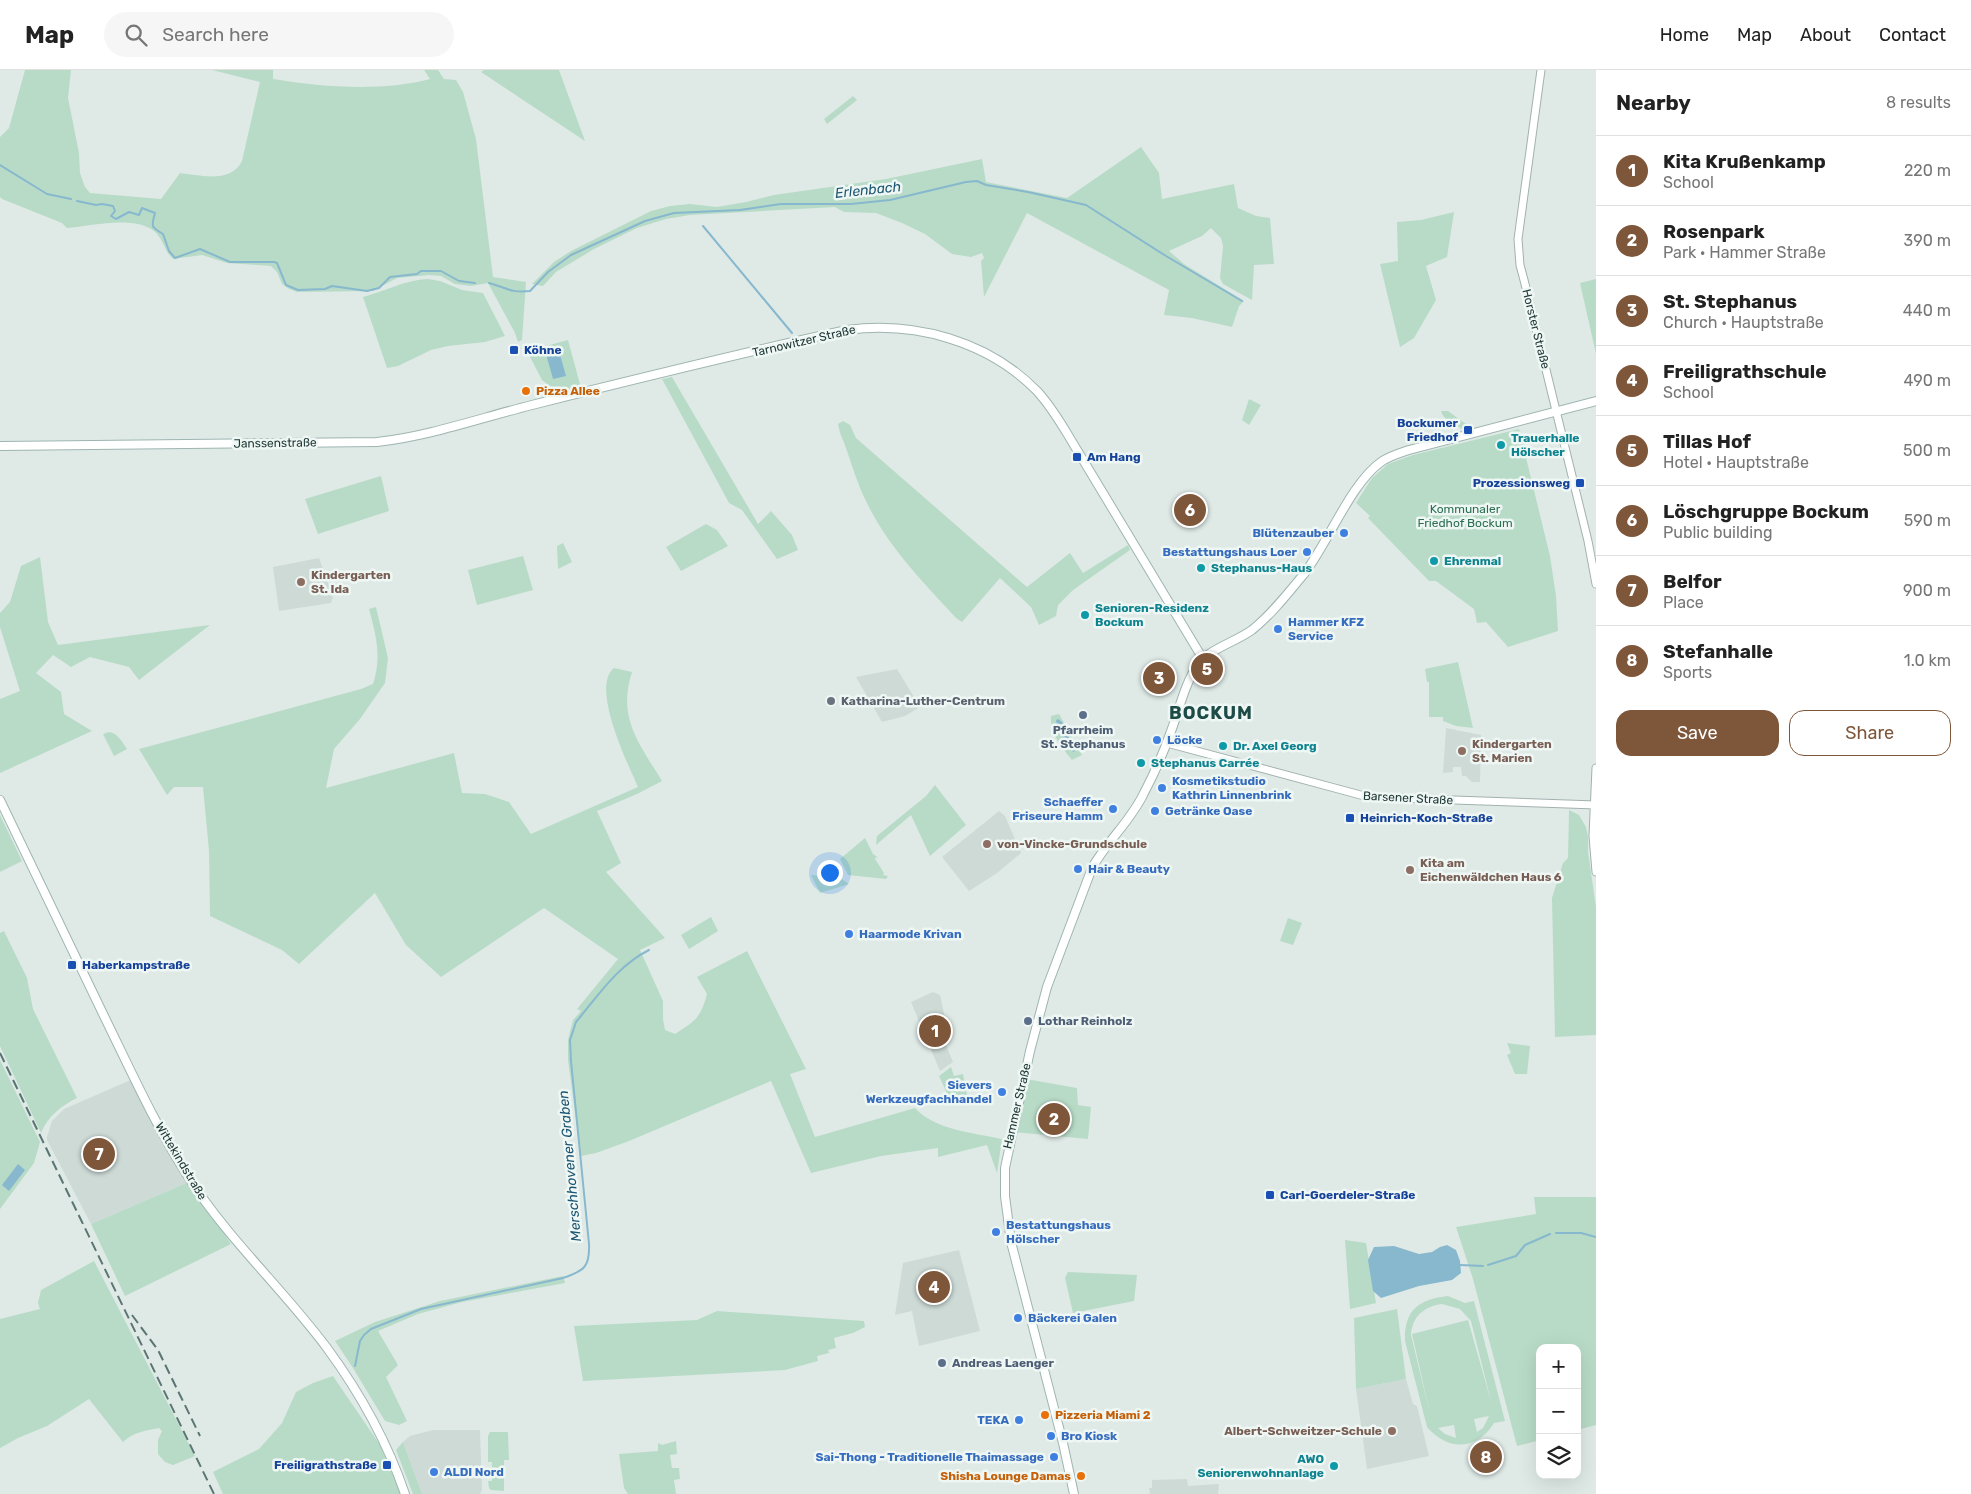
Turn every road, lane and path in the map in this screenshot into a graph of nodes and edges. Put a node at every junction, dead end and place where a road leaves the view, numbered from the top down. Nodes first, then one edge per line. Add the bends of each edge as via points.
1 (1540, 70) edge
2 (546, 402) joint
3 (1596, 402) edge
4 (1556, 412) junction
5 (0, 446) edge
6 (1596, 584) edge
7 (1204, 658) junction
8 (1167, 743) junction
9 (1596, 768) edge
10 (0, 800) edge
11 (1595, 805) edge
12 (1596, 872) edge
13 (405, 1494) edge
14 (1074, 1494) edge

1 - 4 street, Horster Straße via 1518,252
2 - 5 main road, Janssenstraße via 420,436 377,442
2 - 7 main road, Tarnowitzer Straße via 846,330 900,328 955,340 999,362 1028,383 1047,403
3 - 4 main road
4 - 6 street, Horster Straße
4 - 7 main road via 1409,450 1382,462 1362,482 1308,569 1285,597 1251,631
7 - 8 main road, Hammer Straße via 1188,684
8 - 11 street, Barsener Straße via 1368,797
8 - 14 main road, Hammer Straße via 1136,810 1095,862 1084,886 1047,987 1005,1168 1005,1201 1011,1242
9 - 11 street
10 - 13 main road, Wittekindstraße via 134,1076 179,1161 224,1227 319,1338 345,1374 390,1454
11 - 12 street via 1593,843

